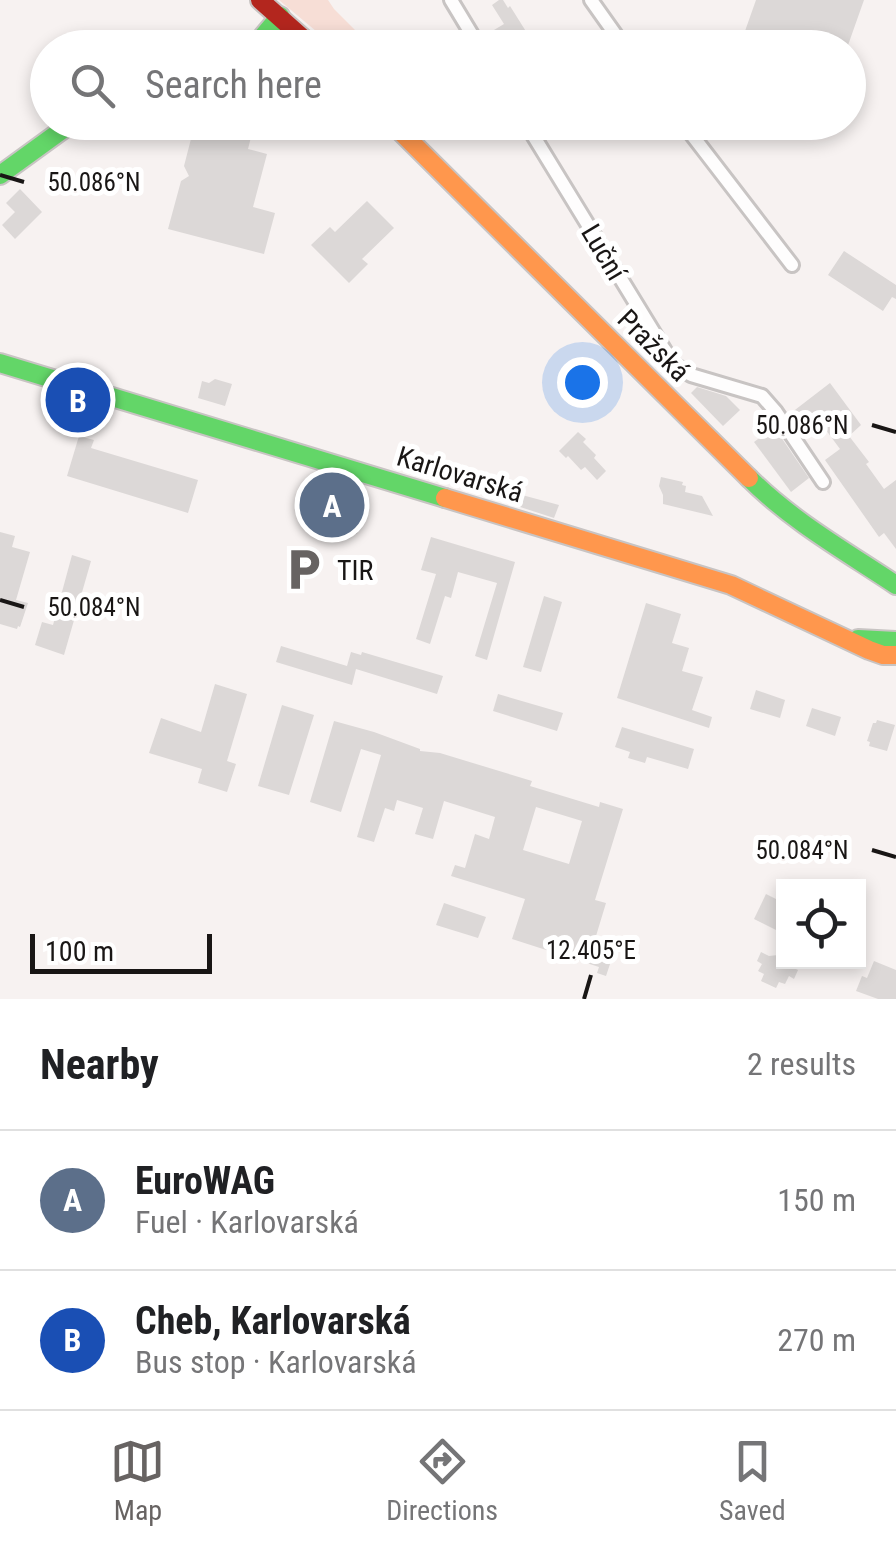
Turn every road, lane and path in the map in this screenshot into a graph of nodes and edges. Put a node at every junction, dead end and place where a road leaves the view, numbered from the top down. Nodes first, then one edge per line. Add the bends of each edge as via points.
1 (260, 0) edge
2 (450, 0) edge
3 (591, 0) edge
4 (280, 16) junction
5 (268, 30) edge
6 (295, 30) edge
7 (469, 30) edge
8 (613, 30) edge
9 (48, 140) edge
10 (409, 140) edge
11 (536, 140) edge
12 (696, 140) edge
13 (0, 174) edge
14 (792, 265) dead end
15 (0, 363) edge
16 (823, 482) dead end
17 (896, 585) edge
18 (833, 633) junction
19 (896, 641) edge
20 (896, 654) edge

1 - 4 street
2 - 7 street
3 - 8 street
4 - 5 street
4 - 6 street
9 - 13 street
10 - 17 street, Pražská via 770,499
11 - 16 street, Luční via 673,364 762,396
12 - 14 street
15 - 18 street, Karlovarská via 731,586
18 - 19 street
18 - 20 street, Karlovarská via 876,653

